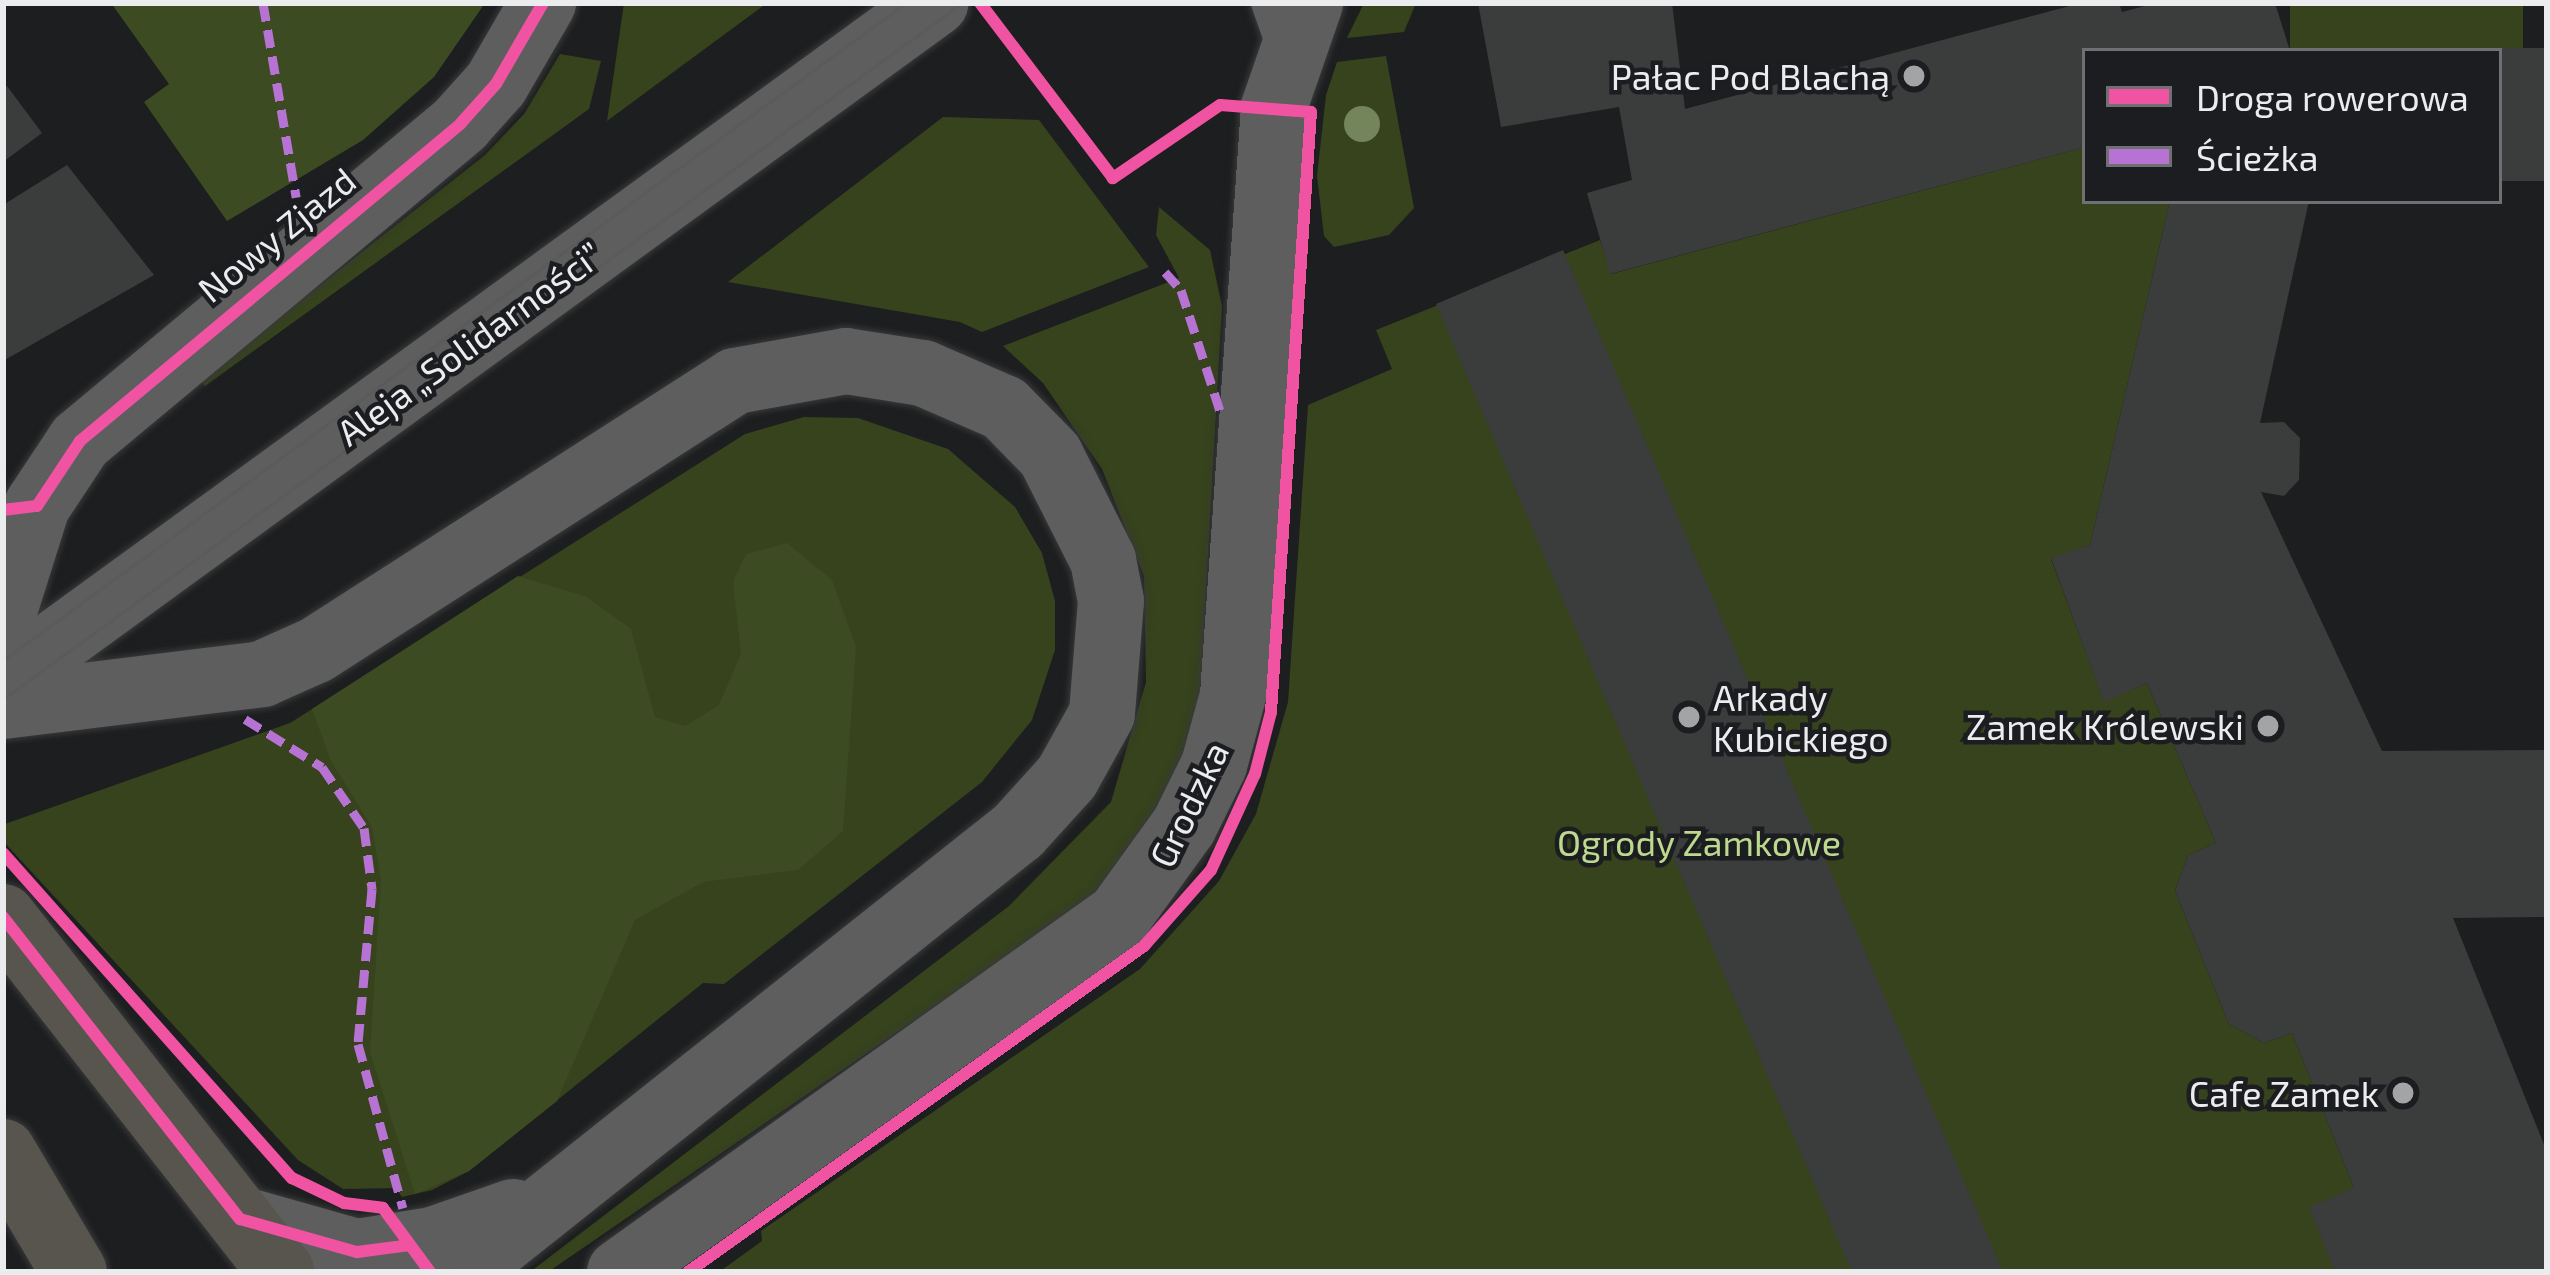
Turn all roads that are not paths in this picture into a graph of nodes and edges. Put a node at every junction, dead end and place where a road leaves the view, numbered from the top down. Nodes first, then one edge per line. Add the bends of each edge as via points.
1 (543, 3) edge
2 (910, 21) edge
3 (1288, 23) edge
4 (3, 614) edge
5 (3, 682) edge
6 (3, 706) edge
7 (3, 917) edge
8 (3, 1152) edge
9 (555, 1195) junction
10 (240, 1219) junction
11 (78, 1262) edge
12 (281, 1272) edge
13 (463, 1272) edge
14 (620, 1272) edge

1 - 4 main road, Nowy Zjazd via 496,84 461,123 80,441 37,506
2 - 5 main road, Aleja „Solidarności”
3 - 14 main road, Grodzka via 1270,142 1233,695 1214,765 1184,826 1119,916
6 - 9 main road via 262,674 316,650 735,381 806,365 877,364 949,381 1004,408 1050,455 1103,560 1112,658 1086,750 1018,831
7 - 10 main road
8 - 11 main road
9 - 10 main road via 386,1250 320,1245
9 - 13 main road
10 - 12 main road

